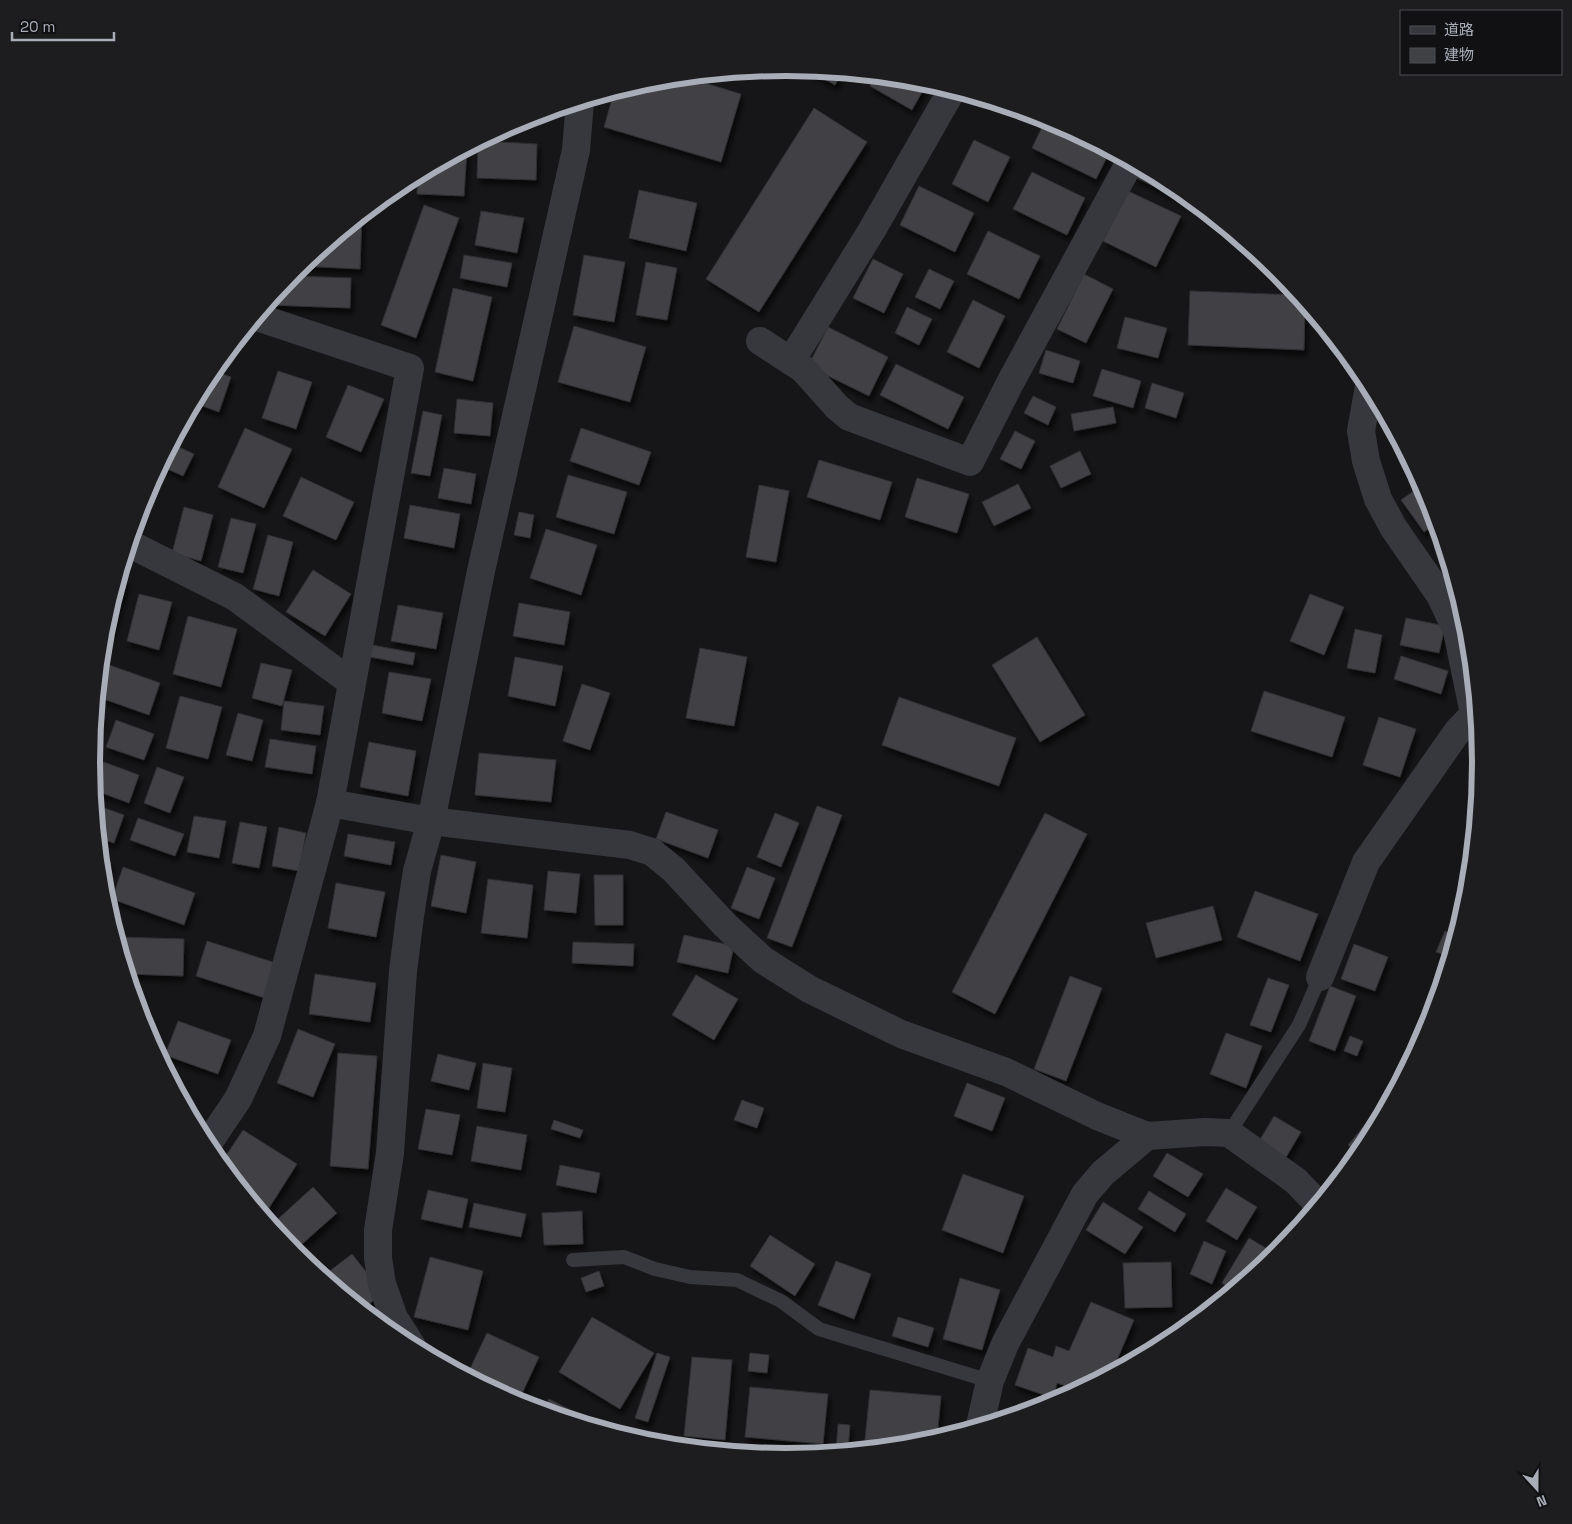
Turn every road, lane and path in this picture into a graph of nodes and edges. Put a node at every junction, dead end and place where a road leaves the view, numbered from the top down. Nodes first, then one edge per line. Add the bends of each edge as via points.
1 (948, 96) edge
2 (579, 109) edge
3 (1127, 167) edge
4 (263, 319) edge
5 (760, 341) dead end
6 (791, 361) junction
7 (1367, 398) edge
8 (136, 547) edge
9 (1466, 673) edge
10 (351, 682) junction
11 (1470, 718) edge
12 (330, 803) junction
13 (430, 821) junction
14 (1320, 977) joint
15 (1228, 1134) junction
16 (1147, 1136) junction
17 (212, 1137) edge
18 (1314, 1199) edge
19 (573, 1260) dead end
20 (401, 1329) edge
21 (990, 1382) junction
22 (982, 1418) edge

1 - 6 street via 872,230
2 - 13 street via 576,150 480,571
3 - 6 street via 970,462 850,418 803,369
4 - 10 street via 410,368
5 - 6 street
7 - 9 street via 1361,431 1366,462 1378,499 1393,527 1440,595 1457,632
8 - 10 street via 235,597
10 - 12 street
11 - 14 street via 1456,732 1366,862
12 - 13 street
12 - 17 street via 267,1036 238,1099
13 - 16 street via 630,845 652,852 763,960 809,989 901,1034 1006,1072
13 - 20 street via 417,871 402,971 390,1153 378,1230 382,1284
14 - 15 lane via 1298,1025
15 - 16 street via 1204,1132
15 - 18 street via 1296,1181
16 - 21 street via 1103,1173 1084,1194 1006,1344
19 - 21 lane via 624,1257 690,1277 737,1280 781,1301 819,1329
21 - 22 street

